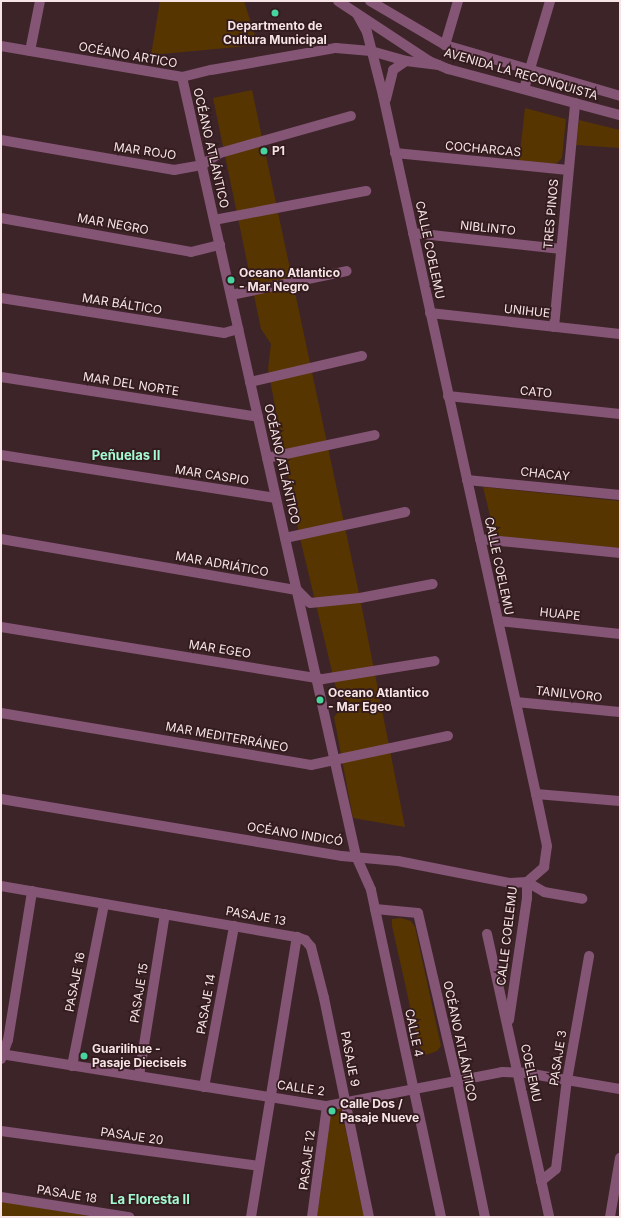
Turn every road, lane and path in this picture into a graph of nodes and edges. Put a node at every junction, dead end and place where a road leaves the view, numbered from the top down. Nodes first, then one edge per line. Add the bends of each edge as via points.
1 (40, 1) edge
2 (338, 1) edge
3 (370, 1) edge
4 (458, 1) edge
5 (550, 1) edge
6 (357, 14) junction
7 (445, 45) junction
8 (1, 46) edge
9 (30, 51) junction
10 (371, 51) junction
11 (406, 61) junction
12 (439, 65) junction
13 (530, 69) junction
14 (182, 77) junction
15 (524, 89) junction
16 (619, 94) edge
17 (575, 103) junction
18 (385, 105) junction
19 (620, 115) edge
20 (351, 116) dead end
21 (1, 140) edge
22 (395, 153) junction
23 (202, 165) junction
24 (568, 170) junction
25 (366, 191) dead end
26 (1, 218) edge
27 (214, 220) junction
28 (413, 233) junction
29 (220, 245) junction
30 (561, 249) junction
31 (346, 271) dead end
32 (231, 295) junction
33 (1, 298) edge
34 (430, 313) junction
35 (554, 327) junction
36 (238, 329) junction
37 (620, 334) edge
38 (362, 356) dead end
39 (1, 378) edge
40 (250, 382) junction
41 (448, 396) junction
42 (620, 414) edge
43 (258, 417) junction
44 (375, 435) dead end
45 (1, 455) edge
46 (267, 458) junction
47 (467, 480) junction
48 (620, 495) edge
49 (276, 498) junction
50 (405, 512) dead end
51 (285, 538) junction
52 (1, 539) edge
53 (480, 539) junction
54 (620, 553) edge
55 (433, 584) dead end
56 (296, 590) junction
57 (498, 621) junction
58 (1, 627) edge
59 (620, 634) edge
60 (435, 661) dead end
61 (316, 677) junction
62 (516, 702) junction
63 (620, 712) edge
64 (1, 713) edge
65 (448, 736) dead end
66 (335, 762) junction
67 (536, 794) junction
68 (1, 799) edge
69 (620, 801) edge
70 (356, 856) junction
71 (527, 882) junction
72 (1, 886) edge
73 (32, 891) junction
74 (582, 899) dead end
75 (104, 904) junction
76 (375, 909) junction
77 (165, 914) junction
78 (234, 926) junction
79 (488, 934) dead end
80 (297, 936) junction
81 (589, 956) dead end
82 (508, 1028) junction
83 (1, 1056) edge
84 (72, 1066) junction
85 (518, 1072) junction
86 (139, 1076) junction
87 (457, 1080) junction
88 (567, 1080) junction
89 (204, 1087) junction
90 (620, 1089) edge
91 (413, 1090) junction
92 (272, 1097) junction
93 (345, 1103) junction
94 (327, 1106) junction
95 (1, 1131) edge
96 (620, 1158) edge
97 (259, 1166) junction
98 (541, 1181) junction
99 (1, 1197) edge
100 (129, 1217) edge
101 (251, 1217) edge
102 (312, 1217) edge
103 (369, 1217) edge
104 (441, 1217) edge
105 (485, 1217) edge
106 (549, 1217) edge
107 (610, 1217) edge

1 - 9 street
2 - 6 street, AVENIDA LA RECONQUISTA
3 - 7 street, AVENIDA LA RECONQUISTA
4 - 7 street
5 - 13 street
6 - 10 street, CALLE COELEMU via 367,32
6 - 12 street, AVENIDA LA RECONQUISTA
7 - 13 street, AVENIDA LA RECONQUISTA
8 - 9 street, OCÉANO ARTICO
9 - 14 street, OCÉANO ARTICO
10 - 11 street, OCÉANO ARTICO
10 - 14 street, OCÉANO ARTICO via 336,48
10 - 18 street, CALLE COELEMU
11 - 12 street, OCÉANO ARTICO
11 - 18 street, CALLE COELEMU via 391,73
12 - 15 street, AVENIDA LA RECONQUISTA
13 - 15 street
13 - 16 street, AVENIDA LA RECONQUISTA
14 - 23 street, OCÉANO ATLÁNTICO
15 - 17 street, AVENIDA LA RECONQUISTA
17 - 19 street, AVENIDA LA RECONQUISTA
17 - 24 street, TRES PINOS
18 - 22 street, CALLE COELEMU
20 - 23 street, MAR ROJO via 220,154
21 - 23 street, MAR ROJO via 174,170
22 - 24 street, COCHARCAS
22 - 28 street, CALLE COELEMU
23 - 27 street, OCÉANO ATLÁNTICO
24 - 30 street, TRES PINOS
25 - 27 street
26 - 29 street, MAR NEGRO via 191,252
27 - 29 street, OCÉANO ATLÁNTICO
28 - 30 street, NIBLINTO
28 - 34 street, CALLE COELEMU
29 - 32 street, OCÉANO ATLÁNTICO
30 - 35 street, TRES PINOS
31 - 32 street
32 - 36 street, OCÉANO ATLÁNTICO
33 - 36 street, MAR BÁLTICO via 224,333
34 - 35 street, UNIHUE
34 - 41 street, CALLE COELEMU
35 - 37 street, UNIHUE
36 - 40 street, OCÉANO ATLÁNTICO
38 - 40 street
39 - 43 street, MAR DEL NORTE
40 - 43 street, OCÉANO ATLÁNTICO
41 - 42 street, CATO
41 - 47 street, CALLE COELEMU
43 - 46 street, OCÉANO ATLÁNTICO
44 - 46 street
45 - 49 street, MAR CASPIO
46 - 49 street, OCÉANO ATLÁNTICO
47 - 48 street, CHACAY
47 - 53 street, CALLE COELEMU
49 - 51 street, OCÉANO ATLÁNTICO
50 - 51 street
51 - 56 street, OCÉANO ATLÁNTICO
52 - 56 street, MAR ADRIÁTICO
53 - 54 street
53 - 57 street, CALLE COELEMU
55 - 56 street via 316,604 310,603
56 - 61 street, OCÉANO ATLÁNTICO
57 - 59 street, HUAPE
57 - 62 street, CALLE COELEMU
58 - 61 street, MAR EGEO
60 - 61 street, MAR EGEO via 323,680
61 - 66 street, OCÉANO ATLÁNTICO
62 - 63 street, TANILVORO
62 - 67 street, CALLE COELEMU
64 - 66 street, MAR MEDITERRÁNEO via 311,765
65 - 66 street, MAR MEDITERRÁNEO
66 - 70 street, OCÉANO ATLÁNTICO
67 - 69 street
67 - 71 street, CALLE COELEMU via 548,853 544,867
68 - 70 street, OCÉANO INDICÓ
70 - 71 street, OCÉANO INDICÓ via 398,861 510,883
70 - 76 street, CALLE 4 via 371,890
71 - 74 street via 544,892
71 - 82 street, CALLE COELEMU via 526,912
72 - 73 street, PASAJE 13
73 - 75 street, PASAJE 13
73 - 83 street via 8,1040
75 - 77 street, PASAJE 13
75 - 84 street, PASAJE 16
76 - 87 street, OCÉANO ATLÁNTICO via 418,913
76 - 91 street, CALLE 4
77 - 78 street, PASAJE 13
77 - 86 street, PASAJE 15
78 - 80 street, PASAJE 13
78 - 89 street, PASAJE 14
79 - 82 street, COELEMU
80 - 92 street, PASAJE 13
80 - 93 street, PASAJE 9 via 311,947
81 - 88 street, PASAJE 3
82 - 85 street, COELEMU
83 - 84 street, CALLE 2
84 - 86 street, CALLE 2
85 - 87 street, CALLE 2 via 502,1072
85 - 88 street, CALLE 2
85 - 98 street, COELEMU
86 - 89 street, CALLE 2
87 - 91 street, CALLE 2
87 - 105 street, OCÉANO ATLÁNTICO
88 - 90 street, CALLE 2
88 - 98 street, PASAJE 3 via 556,1169
89 - 92 street, CALLE 2
91 - 93 street, CALLE 2
91 - 104 street, CALLE 4
92 - 94 street, CALLE 2
92 - 97 street, PASAJE 13
93 - 94 street, CALLE 2
93 - 103 street, PASAJE 9
94 - 102 street, PASAJE 12
95 - 97 street, PASAJE 20
96 - 107 street
97 - 101 street, PASAJE 13
98 - 106 street, COELEMU
99 - 100 street, PASAJE 18

